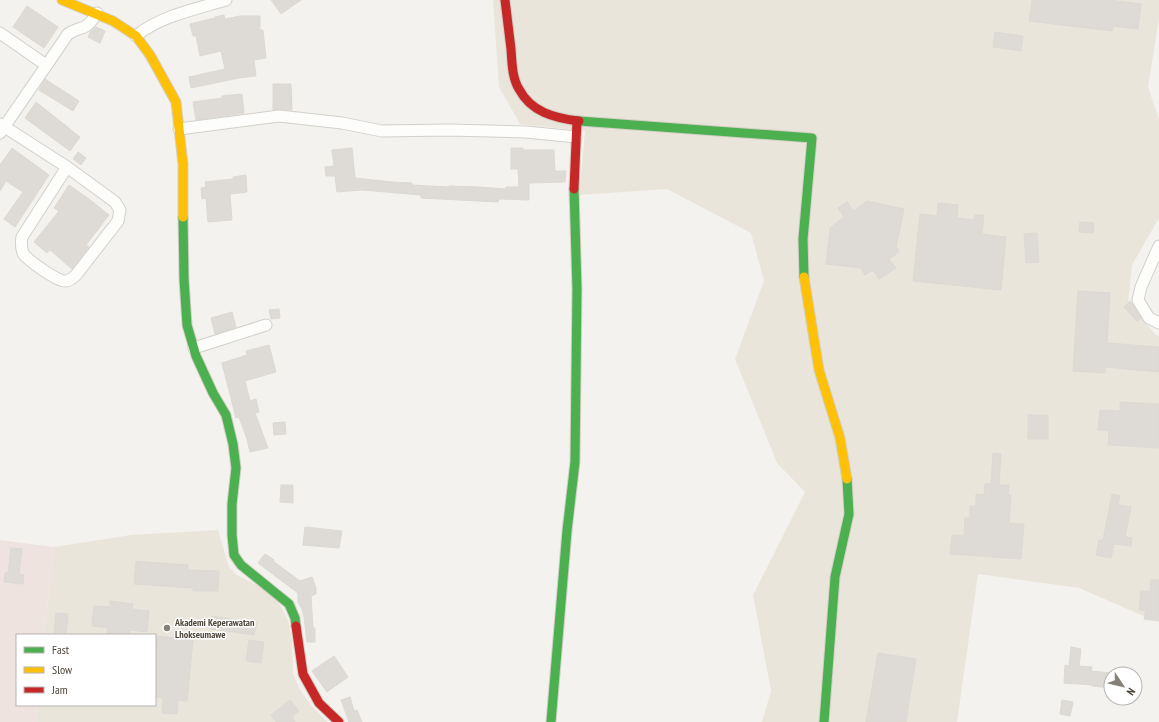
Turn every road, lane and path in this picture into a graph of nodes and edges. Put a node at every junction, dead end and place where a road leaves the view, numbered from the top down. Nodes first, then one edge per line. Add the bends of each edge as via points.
1 (62, 0) edge
2 (226, 0) edge
3 (505, 0) edge
4 (97, 13) junction
5 (0, 33) edge
6 (136, 36) junction
7 (46, 65) junction
8 (577, 121) junction
9 (1, 128) edge
10 (180, 129) junction
11 (576, 137) junction
12 (67, 167) junction
13 (1159, 246) edge
14 (1159, 323) edge
15 (266, 325) dead end
16 (194, 348) junction
17 (339, 722) edge
18 (551, 722) edge
19 (824, 722) edge

1 - 4 street
2 - 6 street via 161,21
3 - 8 street via 513,70 518,88 539,110 553,117
4 - 6 street
4 - 7 street via 86,26 68,34
5 - 7 street
6 - 10 street via 150,55 176,102
7 - 9 street
8 - 11 street
8 - 19 street via 812,138 803,239 804,279 819,370 840,438 848,483 849,514 835,577
9 - 12 street
10 - 11 street via 279,116 342,123 382,131 526,132
10 - 16 street via 183,164 184,287 187,325
11 - 18 street via 575,462
12 - 12 street via 115,202 120,210 118,221 76,275 70,280 63,281 28,258 23,253 21,244 22,237
13 - 14 street via 1138,300 1149,318
15 - 16 street
16 - 17 street via 226,415 233,444 236,468 232,504 234,555 241,565 289,604 295,618 303,674 319,703

